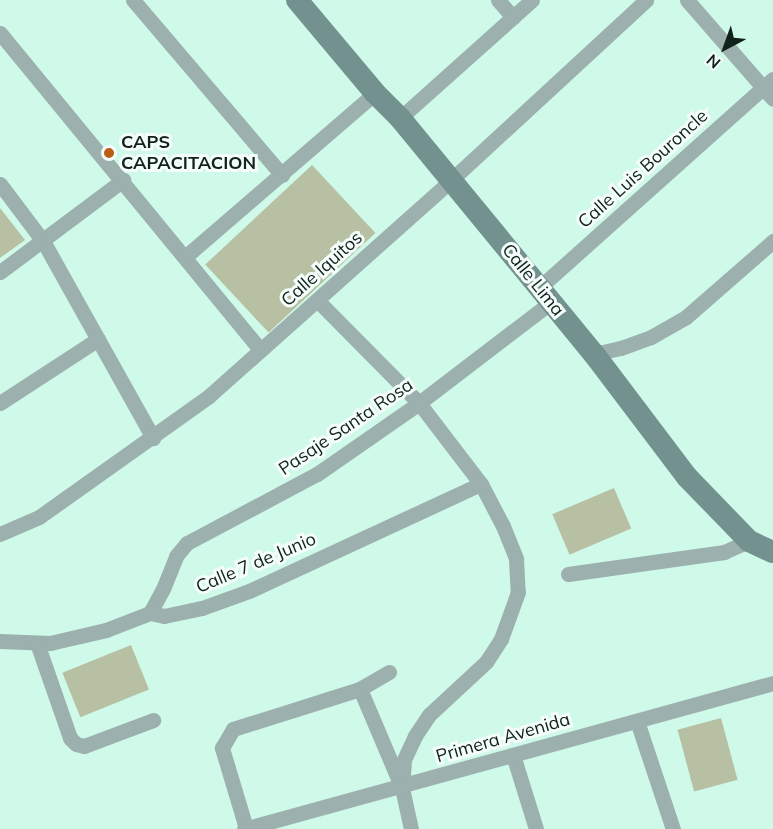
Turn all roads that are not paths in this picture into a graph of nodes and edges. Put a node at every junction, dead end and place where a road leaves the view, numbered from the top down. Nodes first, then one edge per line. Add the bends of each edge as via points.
1 (133, 0) edge
2 (297, 0) edge
3 (498, 0) edge
4 (531, 0) edge
5 (646, 0) edge
6 (687, 0) edge
7 (513, 17) junction
8 (0, 33) edge
9 (770, 89) edge
10 (375, 93) junction
11 (400, 118) junction
12 (282, 175) junction
13 (123, 180) junction
14 (450, 181) junction
15 (0, 184) edge
16 (43, 241) junction
17 (773, 241) edge
18 (184, 257) junction
19 (0, 272) edge
20 (545, 295) junction
21 (317, 300) junction
22 (98, 339) junction
23 (260, 349) junction
24 (594, 354) junction
25 (0, 403) edge
26 (419, 403) junction
27 (153, 438) junction
28 (481, 484) junction
29 (0, 534) edge
30 (749, 541) junction
31 (773, 552) edge
32 (568, 574) dead end
33 (150, 613) junction
34 (0, 641) edge
35 (37, 643) junction
36 (388, 672) dead end
37 (773, 683) edge
38 (360, 689) junction
39 (153, 720) dead end
40 (637, 721) junction
41 (513, 755) junction
42 (402, 788) junction
43 (245, 829) edge
44 (411, 829) edge
45 (536, 829) edge
46 (673, 829) edge

1 - 12 street
2 - 10 street, Calle Lima
3 - 7 street
4 - 7 street
5 - 14 street, Calle Iquitos
6 - 9 street
7 - 11 street
8 - 13 street
9 - 20 street, Calle Luis Bouroncle
10 - 11 street, Calle Lima
10 - 12 street
11 - 14 street, Calle Lima
12 - 18 street
13 - 16 street
13 - 18 street
14 - 20 street, Calle Lima
14 - 21 street, Calle Iquitos
15 - 16 street
16 - 19 street
16 - 22 street
17 - 24 street via 686,316 651,337
18 - 23 street
20 - 24 street, Calle Lima
20 - 26 street, Pasaje Santa Rosa
21 - 23 street, Calle Iquitos
21 - 26 street
22 - 25 street
22 - 27 street
23 - 27 street, Calle Iquitos via 209,396
24 - 30 street, Calle Lima via 687,477
26 - 28 street
26 - 33 street, Pasaje Santa Rosa via 317,474 188,543 176,556
27 - 29 street, Calle Iquitos via 39,517
28 - 33 street, Calle 7 de Junio via 249,591 180,613
28 - 42 street via 516,559 518,592 501,639 486,662 429,715 415,736 404,760
30 - 31 street, Calle Lima
30 - 32 street via 724,552
33 - 35 street, Calle 7 de Junio via 106,630
34 - 35 street, Calle 7 de Junio
35 - 39 street via 70,738 76,744 84,746
36 - 38 street
37 - 40 street, Primera Avenida
38 - 42 street
38 - 43 street via 233,729 222,748
40 - 41 street, Primera Avenida
40 - 46 street
41 - 42 street, Primera Avenida
41 - 45 street
42 - 43 street, Primera Avenida
42 - 44 street

